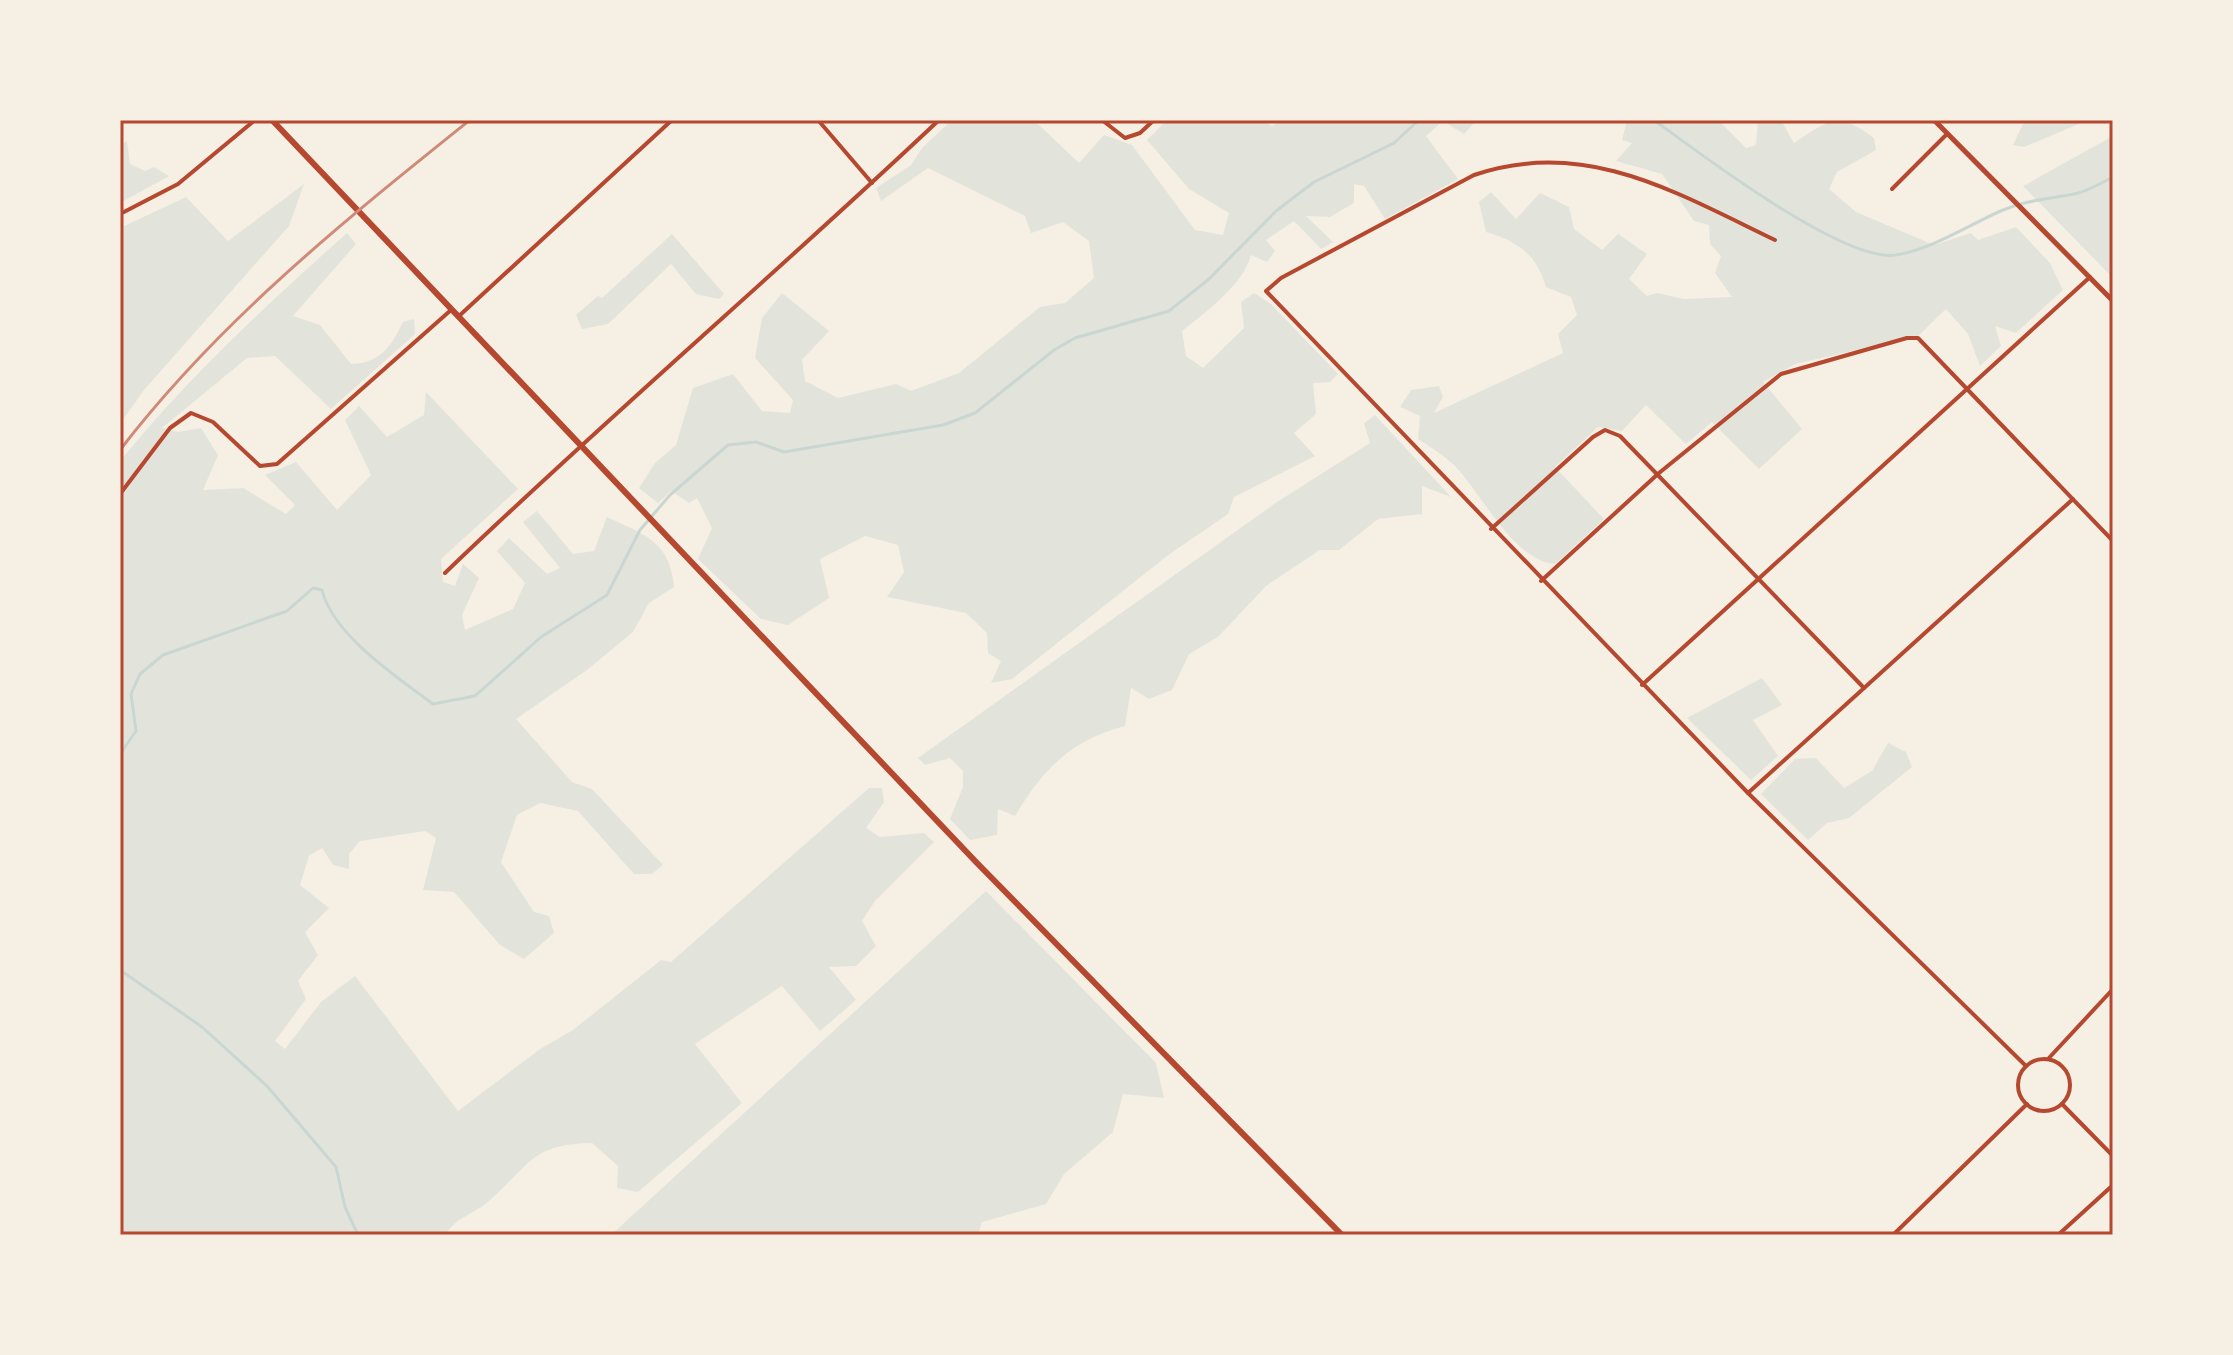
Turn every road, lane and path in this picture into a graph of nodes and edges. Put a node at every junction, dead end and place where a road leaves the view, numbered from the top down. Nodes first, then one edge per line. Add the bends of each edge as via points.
1 (255, 120) edge
2 (272, 120) edge
3 (672, 120) edge
4 (818, 120) edge
5 (939, 120) edge
6 (1102, 120) edge
7 (1154, 120) edge
8 (1934, 120) edge
9 (1947, 134) junction
10 (872, 183) junction
11 (1892, 189) dead end
12 (120, 214) edge
13 (1775, 240) dead end
14 (2090, 277) junction
15 (2113, 301) edge
16 (451, 310) junction
17 (458, 318) junction
18 (1968, 389) junction
19 (579, 445) junction
20 (1659, 473) junction
21 (120, 494) edge
22 (2073, 499) junction
23 (1491, 529) junction
24 (2113, 541) edge
25 (445, 573) dead end
26 (1760, 577) junction
27 (1541, 581) junction
28 (1642, 685) junction
29 (1864, 688) junction
30 (1748, 793) junction
31 (2113, 989) edge
32 (2048, 1059) junction
33 (2026, 1066) junction
34 (2027, 1104) junction
35 (2062, 1104) junction
36 (2113, 1156) edge
37 (2113, 1185) edge
38 (1342, 1235) edge
39 (1893, 1235) edge
40 (2058, 1235) edge

1 - 12 street via 178,184
2 - 16 main road
3 - 17 street
4 - 10 street
5 - 10 street
6 - 7 street via 1125,138
8 - 9 street
9 - 11 street
9 - 14 street
10 - 19 street
13 - 23 street via 1616,169 1501,165 1410,208 1266,291
14 - 15 street
14 - 18 street
16 - 17 main road
16 - 21 street via 277,464 260,466 213,422 191,413 170,428
17 - 19 main road
18 - 20 street via 1918,338 1781,374
18 - 22 street
18 - 26 street
19 - 25 street
19 - 38 main road via 977,863
20 - 23 street via 1620,436 1605,430
20 - 26 street
20 - 27 street
22 - 24 street
22 - 29 street
23 - 27 street
26 - 28 street
26 - 29 street
27 - 28 street
28 - 30 street
29 - 30 street
30 - 33 street
31 - 32 street
32 - 33 street
32 - 35 street via 2062,1066 2070,1082
33 - 34 street via 2018,1086
34 - 35 street via 2046,1112
34 - 39 street
35 - 36 street
37 - 40 street

